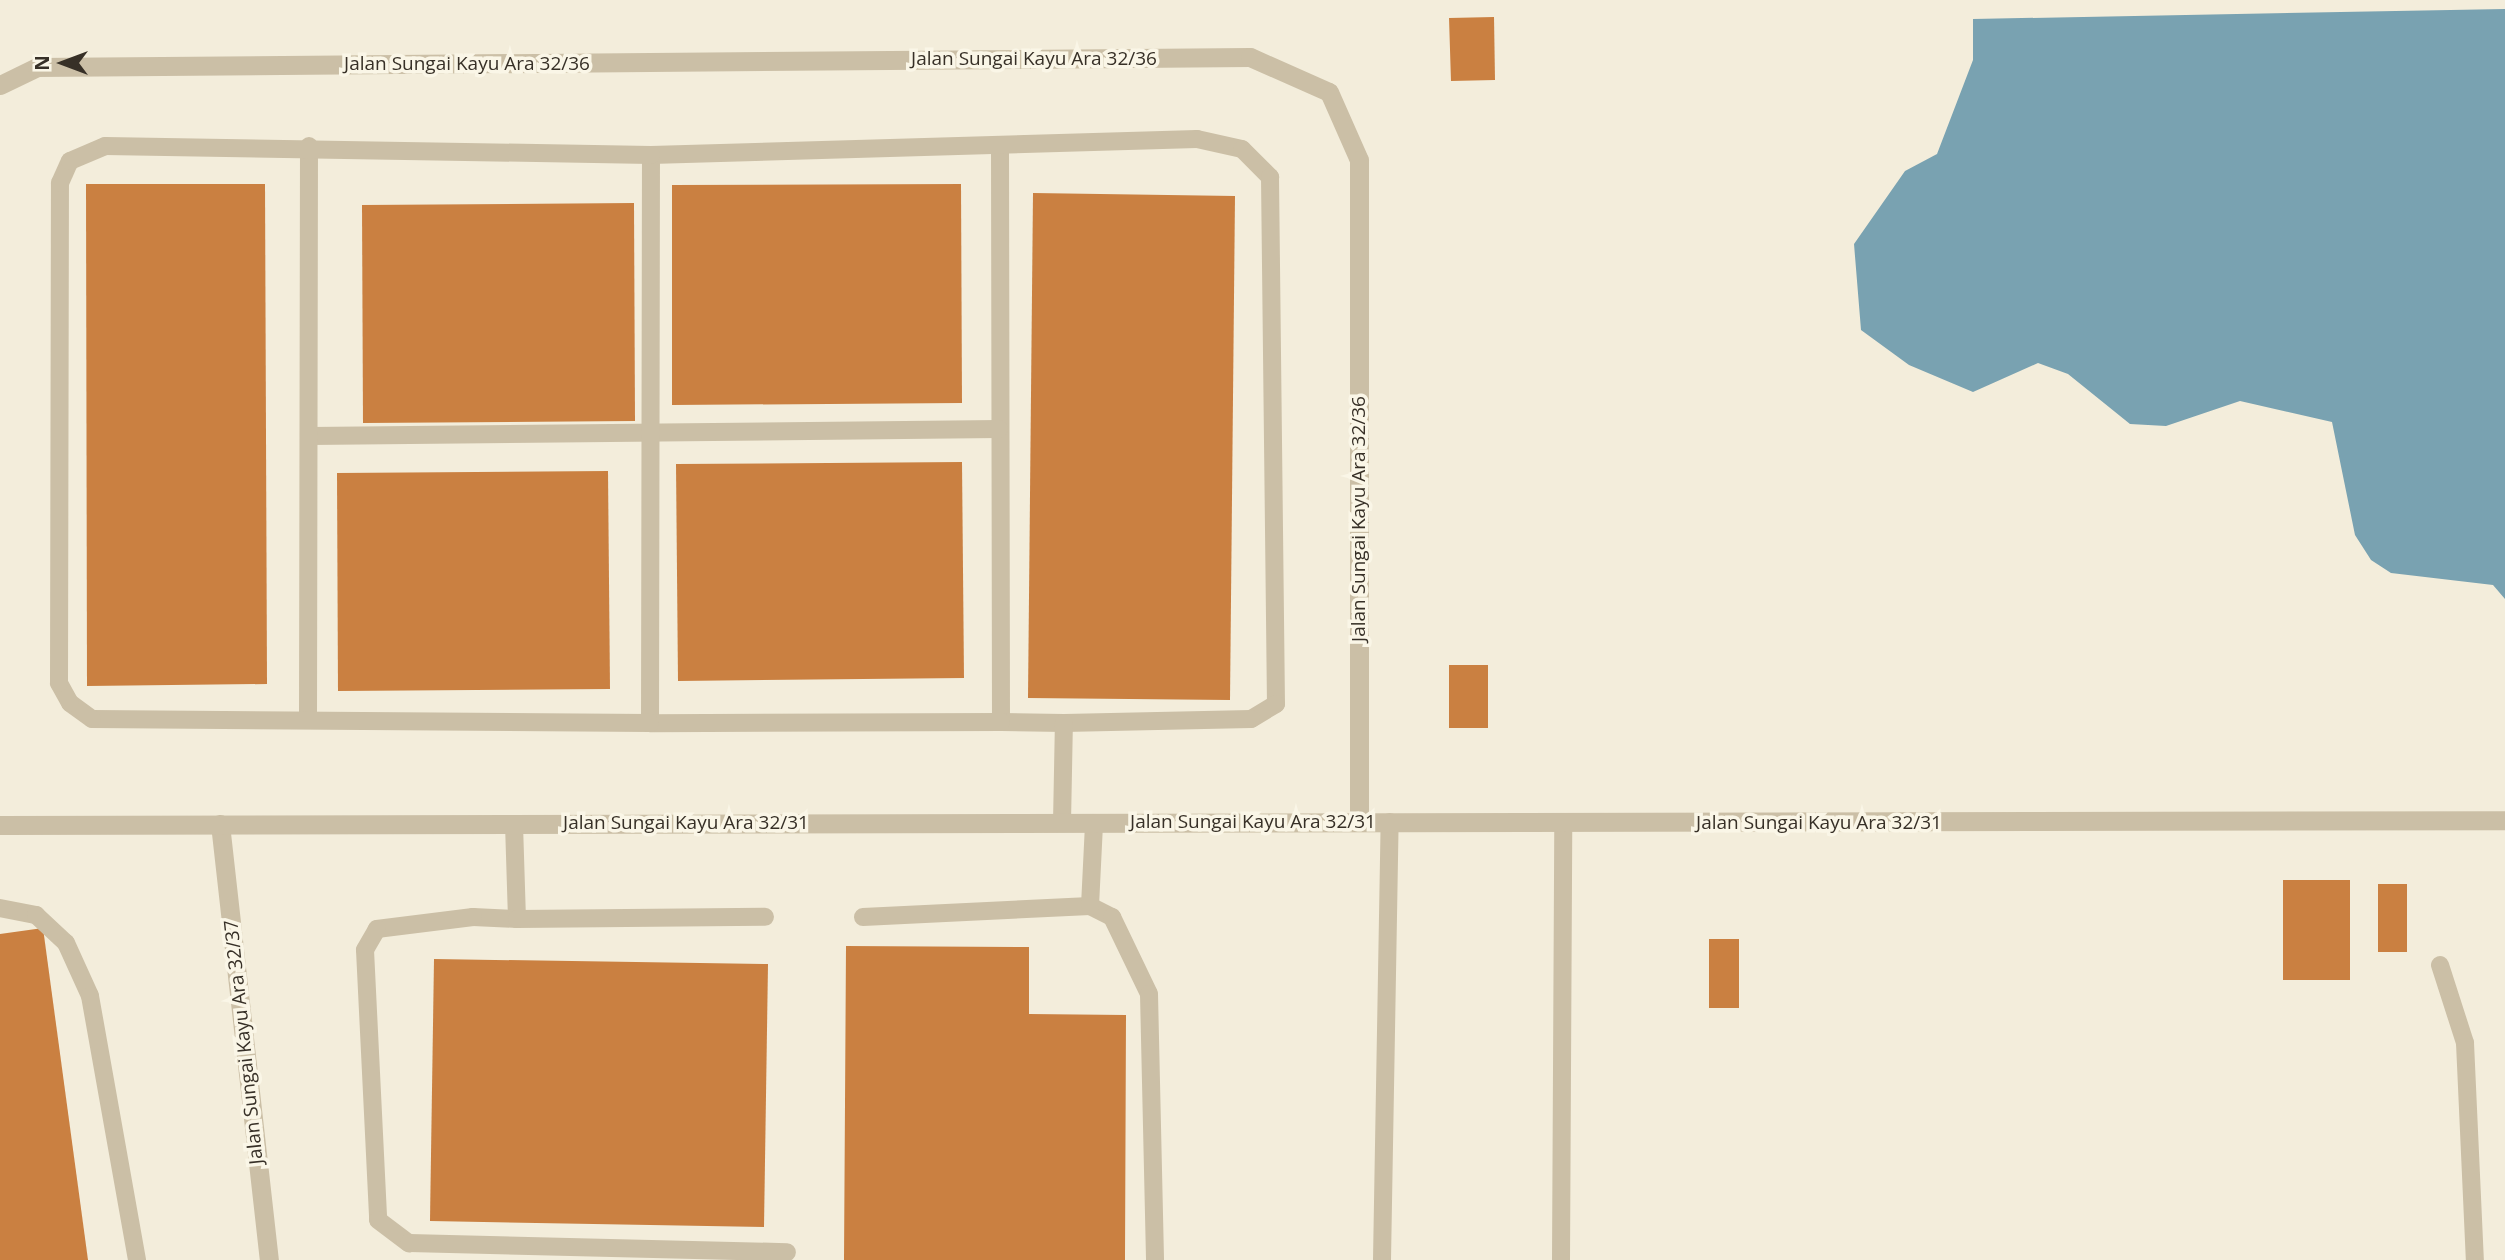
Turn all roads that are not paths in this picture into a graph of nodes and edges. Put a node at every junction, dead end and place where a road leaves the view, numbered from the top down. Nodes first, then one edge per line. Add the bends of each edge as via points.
1 (0, 86) edge
2 (1000, 145) junction
3 (309, 146) junction
4 (651, 155) junction
5 (999, 429) junction
6 (654, 435) junction
7 (310, 436) junction
8 (308, 719) junction
9 (1001, 722) junction
10 (650, 723) junction
11 (1065, 723) junction
12 (2505, 820) edge
13 (1062, 822) junction
14 (1094, 822) junction
15 (1359, 822) junction
16 (1390, 822) junction
17 (220, 824) junction
18 (514, 824) junction
19 (1563, 824) junction
20 (0, 825) edge
21 (1090, 906) junction
22 (0, 908) edge
23 (765, 917) dead end
24 (863, 917) dead end
25 (517, 919) junction
26 (2440, 965) dead end
27 (787, 1252) dead end
28 (137, 1260) edge
29 (269, 1260) edge
30 (1155, 1260) edge
31 (1382, 1260) edge
32 (1561, 1260) edge
33 (2475, 1260) edge

1 - 15 street, Jalan Sungai Kayu Ara 32/36 via 37,67 1250,57 1329,92 1359,160
2 - 4 lane
2 - 5 lane
2 - 11 lane via 1197,139 1242,149 1269,177 1276,704 1251,719
3 - 4 lane
3 - 7 lane
3 - 8 lane via 105,146 70,161 60,183 59,669 59,683 70,703 92,719
4 - 6 lane
5 - 6 lane
5 - 9 lane
6 - 7 lane
6 - 10 lane
7 - 8 lane
8 - 10 lane
9 - 10 lane
9 - 11 lane
11 - 13 lane
12 - 19 street, Jalan Sungai Kayu Ara 32/31
13 - 14 street, Jalan Sungai Kayu Ara 32/31
13 - 18 street, Jalan Sungai Kayu Ara 32/31
14 - 15 street, Jalan Sungai Kayu Ara 32/31
14 - 21 lane
15 - 16 street, Jalan Sungai Kayu Ara 32/31
16 - 19 street, Jalan Sungai Kayu Ara 32/31
16 - 31 lane
17 - 18 street, Jalan Sungai Kayu Ara 32/31
17 - 20 street, Jalan Sungai Kayu Ara 32/31
17 - 29 street, Jalan Sungai Kayu Ara 32/37
18 - 25 lane
19 - 32 lane
21 - 24 lane
21 - 30 lane via 1112,917 1149,994
22 - 28 lane via 36,915 66,943 90,996
23 - 25 lane
25 - 27 lane via 473,917 377,929 365,950 378,1220 409,1243
26 - 33 lane via 2465,1043

